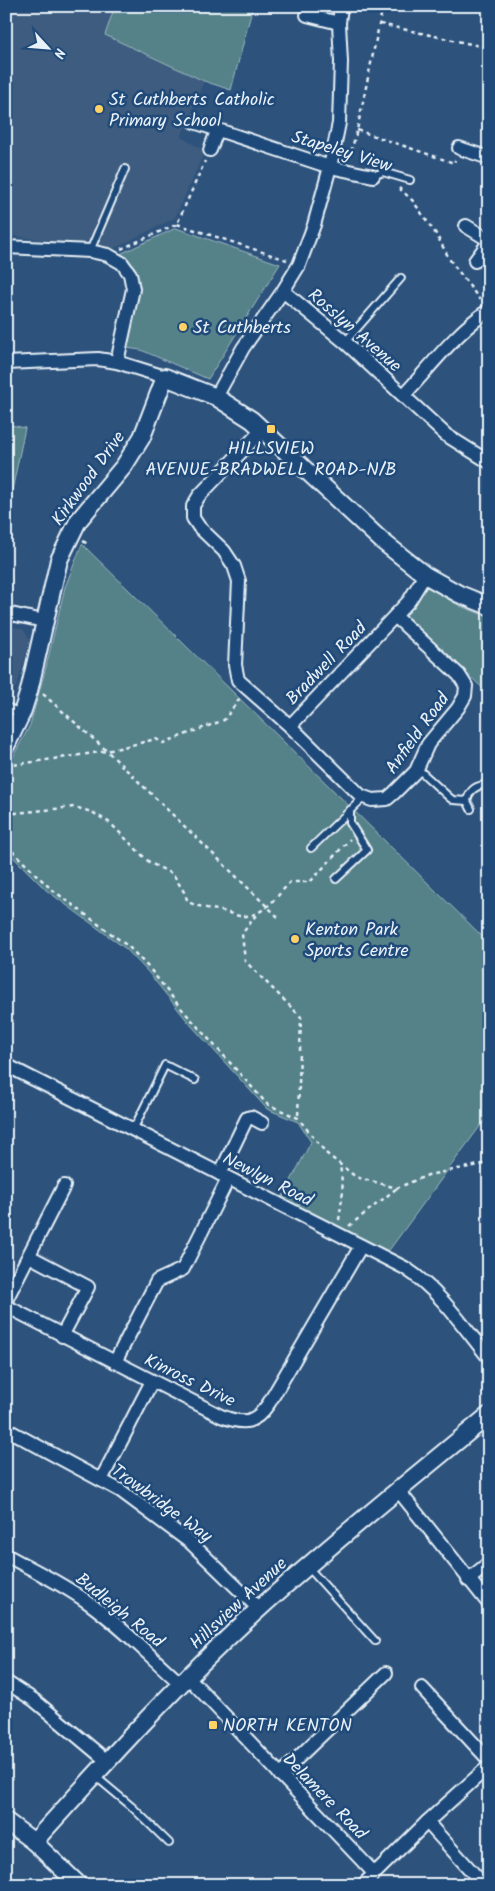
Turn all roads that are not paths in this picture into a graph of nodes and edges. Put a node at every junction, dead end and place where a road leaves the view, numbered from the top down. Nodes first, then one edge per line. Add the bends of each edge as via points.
1 (341, 6) edge
2 (307, 15) dead end
3 (339, 23) junction
4 (194, 122) dead end
5 (217, 130) junction
6 (460, 148) road end
7 (210, 150) road end
8 (489, 158) edge
9 (330, 168) junction
10 (125, 169) dead end
11 (373, 176) joint
12 (410, 180) dead end
13 (466, 226) dead end
14 (489, 241) edge
15 (6, 247) edge
16 (90, 251) junction
17 (475, 261) dead end
18 (401, 278) dead end
19 (283, 291) junction
20 (485, 306) edge
21 (345, 342) junction
22 (117, 362) junction
23 (6, 363) edge
24 (164, 377) junction
25 (404, 395) junction
26 (216, 397) junction
27 (262, 430) junction
28 (489, 462) edge
29 (425, 575) junction
30 (487, 601) edge
31 (6, 613) edge
32 (395, 616) junction
33 (44, 621) junction
34 (6, 708) edge
35 (22, 713) junction
36 (290, 726) junction
37 (6, 746) edge
38 (417, 768) junction
39 (489, 786) edge
40 (364, 797) junction
41 (467, 801) junction
42 (471, 809) dead end
43 (350, 810) junction
44 (311, 848) dead end
45 (336, 878) dead end
46 (9, 1066) edge
47 (6, 1080) edge
48 (195, 1080) dead end
49 (262, 1122) dead end
50 (133, 1130) junction
51 (224, 1176) junction
52 (64, 1186) dead end
53 (361, 1246) junction
54 (29, 1256) junction
55 (6, 1300) edge
56 (6, 1306) edge
57 (62, 1336) junction
58 (489, 1358) edge
59 (115, 1362) junction
60 (152, 1381) junction
61 (489, 1415) edge
62 (6, 1429) edge
63 (101, 1480) junction
64 (398, 1490) junction
65 (6, 1555) edge
66 (489, 1563) edge
67 (307, 1566) junction
68 (468, 1580) junction
69 (489, 1604) edge
70 (259, 1609) junction
71 (375, 1641) dead end
72 (386, 1673) dead end
73 (185, 1680) junction
74 (6, 1682) edge
75 (422, 1688) dead end
76 (489, 1760) edge
77 (107, 1761) junction
78 (489, 1766) edge
79 (94, 1775) junction
80 (280, 1775) junction
81 (6, 1821) edge
82 (427, 1822) junction
83 (34, 1842) junction
84 (168, 1842) dead end
85 (374, 1873) junction
86 (76, 1884) edge
87 (363, 1885) edge
88 (484, 1885) edge

1 - 3 street
2 - 3 street
3 - 9 street via 339,123
4 - 5 street, Stapeley View
5 - 7 street
5 - 9 street, Stapeley View
6 - 8 street
9 - 11 street, Stapeley View
9 - 19 street via 314,225 299,264
10 - 16 lane
11 - 12 lane via 383,172
13 - 14 street
14 - 17 street
15 - 16 street
16 - 22 street via 108,255 122,263 130,274 133,289
18 - 21 lane
19 - 21 street, Rosslyn Avenue
19 - 26 street via 243,348
20 - 25 street
21 - 25 street, Rosslyn Avenue
22 - 23 street via 90,359
22 - 24 street
24 - 26 street
24 - 33 street, Kirkwood Drive via 142,437 124,466 87,508 71,533 59,560
25 - 28 street, Rosslyn Avenue via 446,435
26 - 27 street
27 - 29 street via 382,541
27 - 36 street, Bradwell Road via 199,496 193,506 193,518 224,551 239,581 235,665 238,680
29 - 30 street via 459,594
29 - 32 street, Bradwell Road
31 - 33 street
32 - 36 street, Bradwell Road
32 - 38 street, Anfield Road via 466,686 458,708 428,744
33 - 35 street, Kirkwood Drive
34 - 35 lane
35 - 37 street, Kirkwood Drive
36 - 40 street
38 - 40 street, Anfield Road via 387,798 372,800
38 - 41 lane via 453,800
39 - 41 lane via 474,788
40 - 43 lane
41 - 42 lane
43 - 44 lane
43 - 45 lane via 350,823 367,850
46 - 47 street
46 - 50 street, Newlyn Road
48 - 50 lane via 165,1065
49 - 51 street via 247,1118
50 - 51 street, Newlyn Road
51 - 53 street, Newlyn Road
51 - 59 street via 183,1269 156,1281
52 - 54 street
53 - 58 street, Newlyn Road via 423,1279
53 - 60 street, Kinross Drive via 261,1414 250,1421 236,1422
54 - 55 street
54 - 57 street via 88,1287
56 - 57 street, Kinross Drive
57 - 59 street, Kinross Drive
59 - 60 street, Kinross Drive
60 - 63 street
61 - 64 street, Hillsview Avenue
62 - 63 street, Trowbridge Way
63 - 70 street, Trowbridge Way via 191,1543
64 - 67 street, Hillsview Avenue
64 - 68 street
65 - 73 street, Budleigh Road via 58,1582 86,1601
66 - 68 street
67 - 70 street, Hillsview Avenue
67 - 71 lane
68 - 69 street
70 - 73 street, Hillsview Avenue
72 - 80 street
73 - 77 street, Hillsview Avenue
73 - 80 street, Delamere Road
74 - 77 street via 34,1700
75 - 76 street
77 - 79 street, Hillsview Avenue
78 - 82 street
79 - 83 street, Hillsview Avenue
79 - 84 lane
80 - 85 street, Delamere Road
81 - 83 street
82 - 85 street
82 - 88 street
83 - 86 street
85 - 87 street

